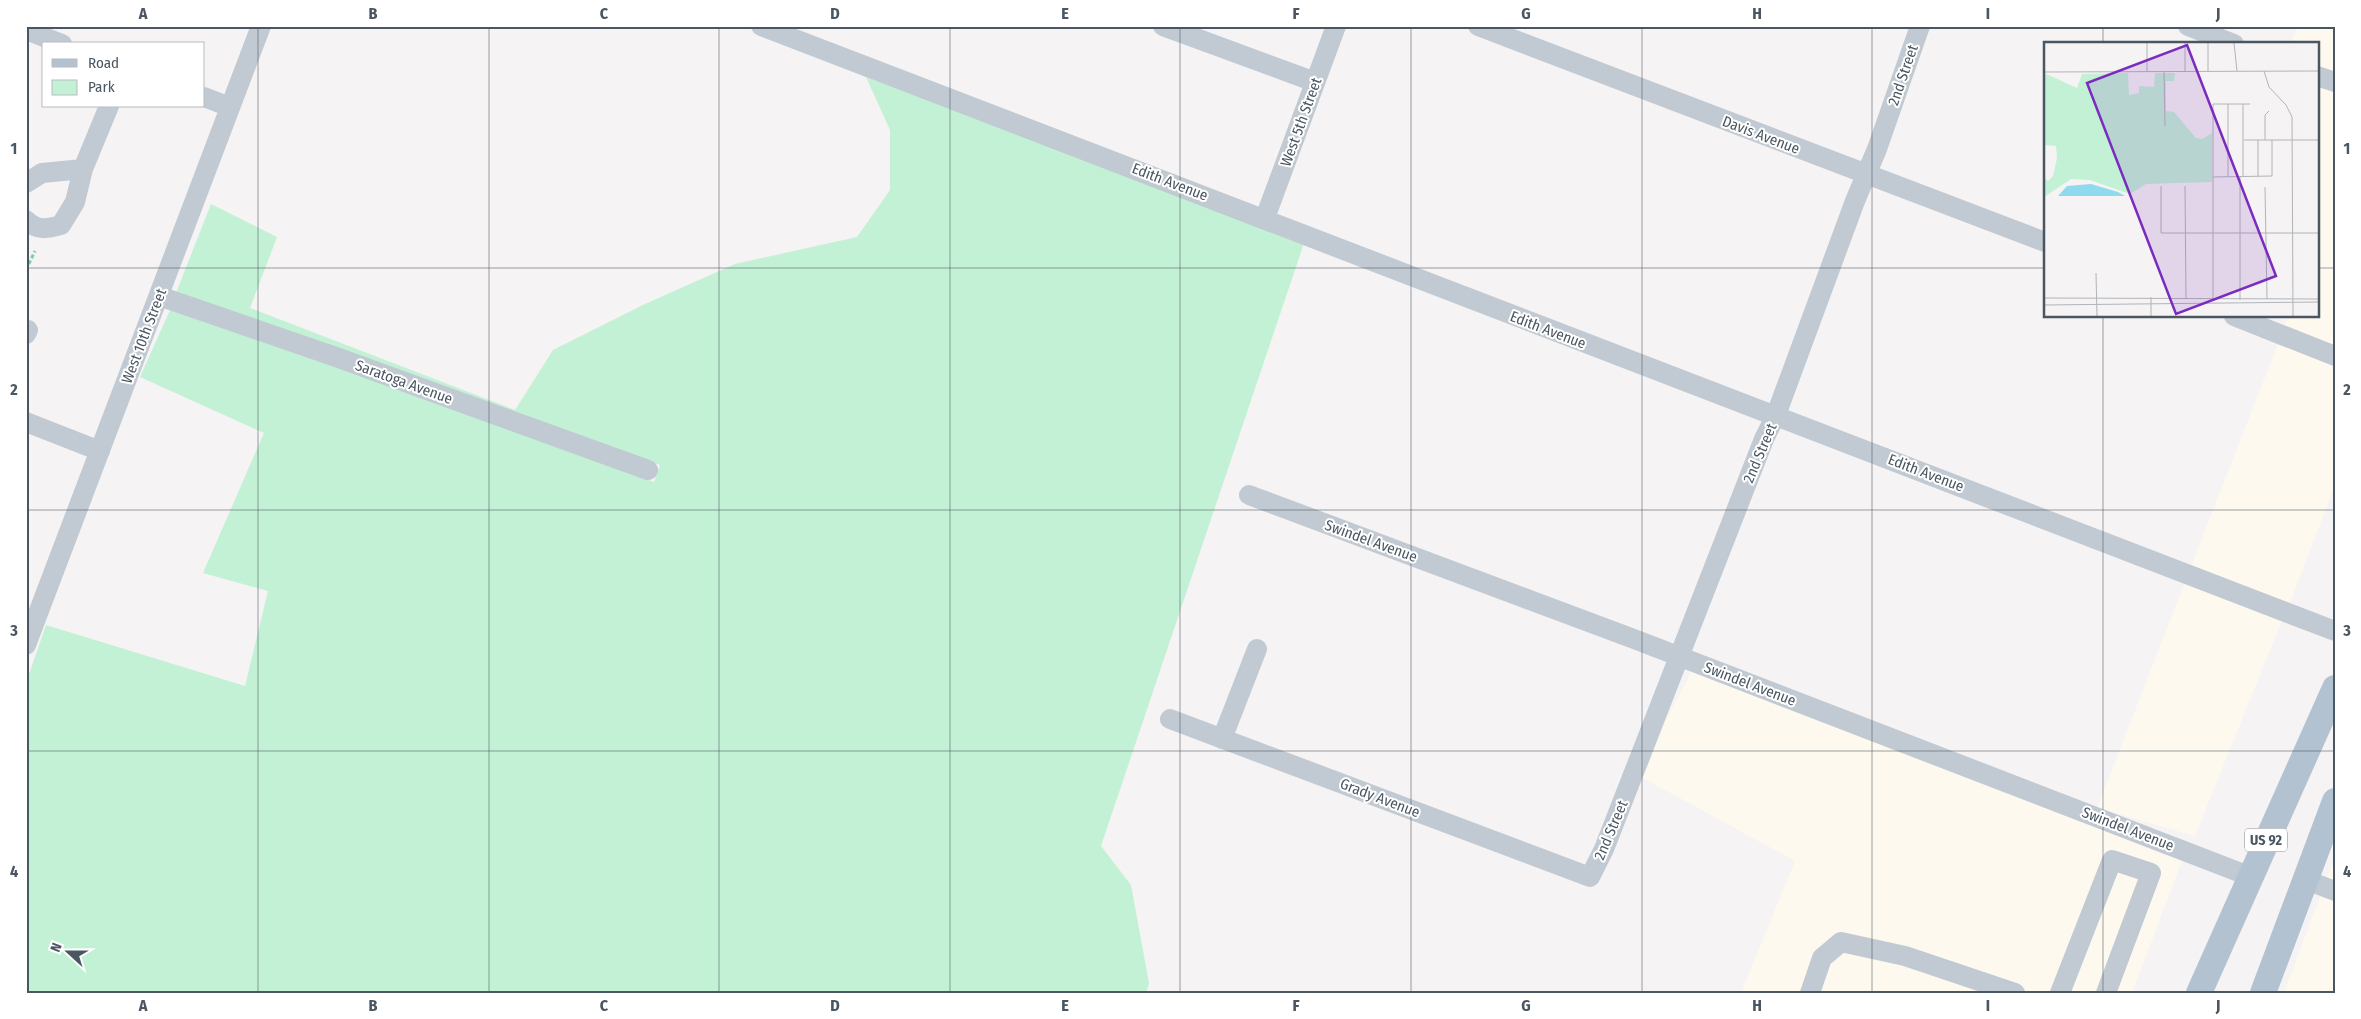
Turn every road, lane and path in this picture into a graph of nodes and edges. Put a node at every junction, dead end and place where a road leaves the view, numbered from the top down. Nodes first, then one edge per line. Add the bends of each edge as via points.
1 (261, 26) edge
2 (761, 26) edge
3 (1163, 26) edge
4 (1336, 26) edge
5 (1478, 26) edge
6 (1920, 26) edge
7 (2188, 26) edge
8 (26, 30) edge
9 (57, 42) edge
10 (2229, 42) edge
11 (2318, 76) edge
12 (1315, 82) junction
13 (2335, 82) edge
14 (205, 97) edge
15 (230, 107) junction
16 (108, 108) edge
17 (83, 170) junction
18 (1867, 176) junction
19 (26, 183) edge
20 (1265, 218) junction
21 (26, 220) edge
22 (2044, 242) edge
23 (35, 251) dead end
24 (26, 270) edge
25 (159, 296) junction
26 (2239, 318) edge
27 (2335, 356) edge
28 (1776, 415) junction
29 (26, 422) edge
30 (100, 451) junction
31 (648, 470) dead end
32 (1249, 495) dead end
33 (2335, 631) edge
34 (26, 645) edge
35 (1257, 648) dead end
36 (1680, 657) junction
37 (2335, 688) edge
38 (1170, 719) dead end
39 (1222, 739) junction
40 (2334, 808) edge
41 (2250, 876) junction
42 (1590, 877) joint
43 (2306, 880) junction
44 (2335, 891) edge
45 (1810, 993) edge
46 (2015, 993) edge
47 (2060, 993) edge
48 (2106, 993) edge
49 (2199, 993) edge
50 (2263, 993) edge

1 - 15 street, West 10th Street
2 - 20 street, Edith Avenue
3 - 12 street
4 - 12 street, West 5th Street
5 - 18 street, Davis Avenue
6 - 18 street, 2nd Street
7 - 10 street
8 - 9 street
11 - 13 street
12 - 20 street, West 5th Street
14 - 15 street
15 - 25 street, West 10th Street
16 - 17 street
17 - 19 street via 42,173
17 - 21 street via 75,202 61,225 47,229 33,226
18 - 22 street, Davis Avenue
18 - 28 street, 2nd Street
20 - 28 street, Edith Avenue via 1449,292
23 - 24 path
25 - 30 street, West 10th Street
25 - 31 street, Saratoga Avenue
26 - 27 street
28 - 33 street, Edith Avenue
28 - 36 street, 2nd Street
29 - 30 street
30 - 34 street, West 10th Street
32 - 36 street, Swindel Avenue
35 - 39 street
36 - 41 street, Swindel Avenue
36 - 42 street, 2nd Street
37 - 41 main road, US 92
38 - 39 street, Grady Avenue
39 - 42 street, Grady Avenue
40 - 43 main road
41 - 49 main road, US 92
43 - 44 street
43 - 50 main road
45 - 46 street via 1822,958 1841,942 1905,956
47 - 48 street via 2112,860 2151,873

